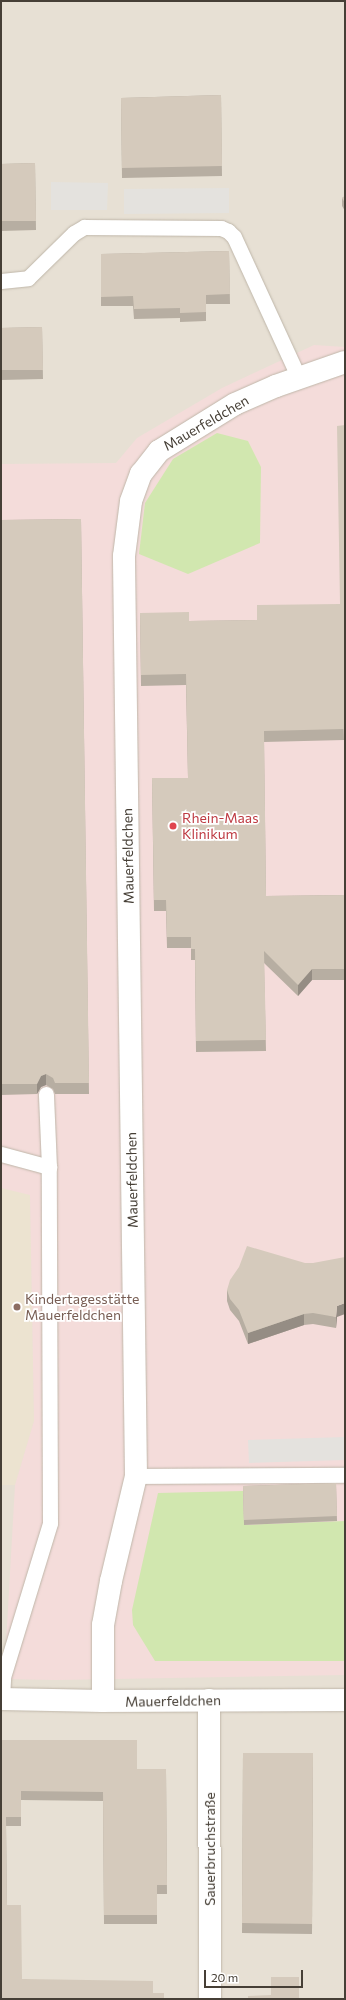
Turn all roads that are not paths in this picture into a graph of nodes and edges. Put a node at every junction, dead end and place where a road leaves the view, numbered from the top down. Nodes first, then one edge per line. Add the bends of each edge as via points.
1 (1, 281) edge
2 (345, 362) edge
3 (299, 378) junction
4 (46, 1094) dead end
5 (1, 1154) edge
6 (49, 1167) junction
7 (345, 1475) edge
8 (136, 1476) junction
9 (1, 1699) edge
10 (209, 1700) junction
11 (345, 1700) edge
12 (103, 1701) junction
13 (210, 1999) edge

1 - 3 lane via 28,278 74,233 84,227 221,228 234,237
2 - 3 street, Mauerfeldchen
3 - 8 street, Mauerfeldchen via 235,404 159,452 141,474 131,501 124,556
4 - 6 lane
5 - 6 lane
6 - 9 lane via 50,1523 4,1677
7 - 8 lane
8 - 12 street, Mauerfeldchen via 103,1625
9 - 12 street, Mauerfeldchen
10 - 11 street, Mauerfeldchen
10 - 12 street, Mauerfeldchen
10 - 13 street, Sauerbruchstraße

